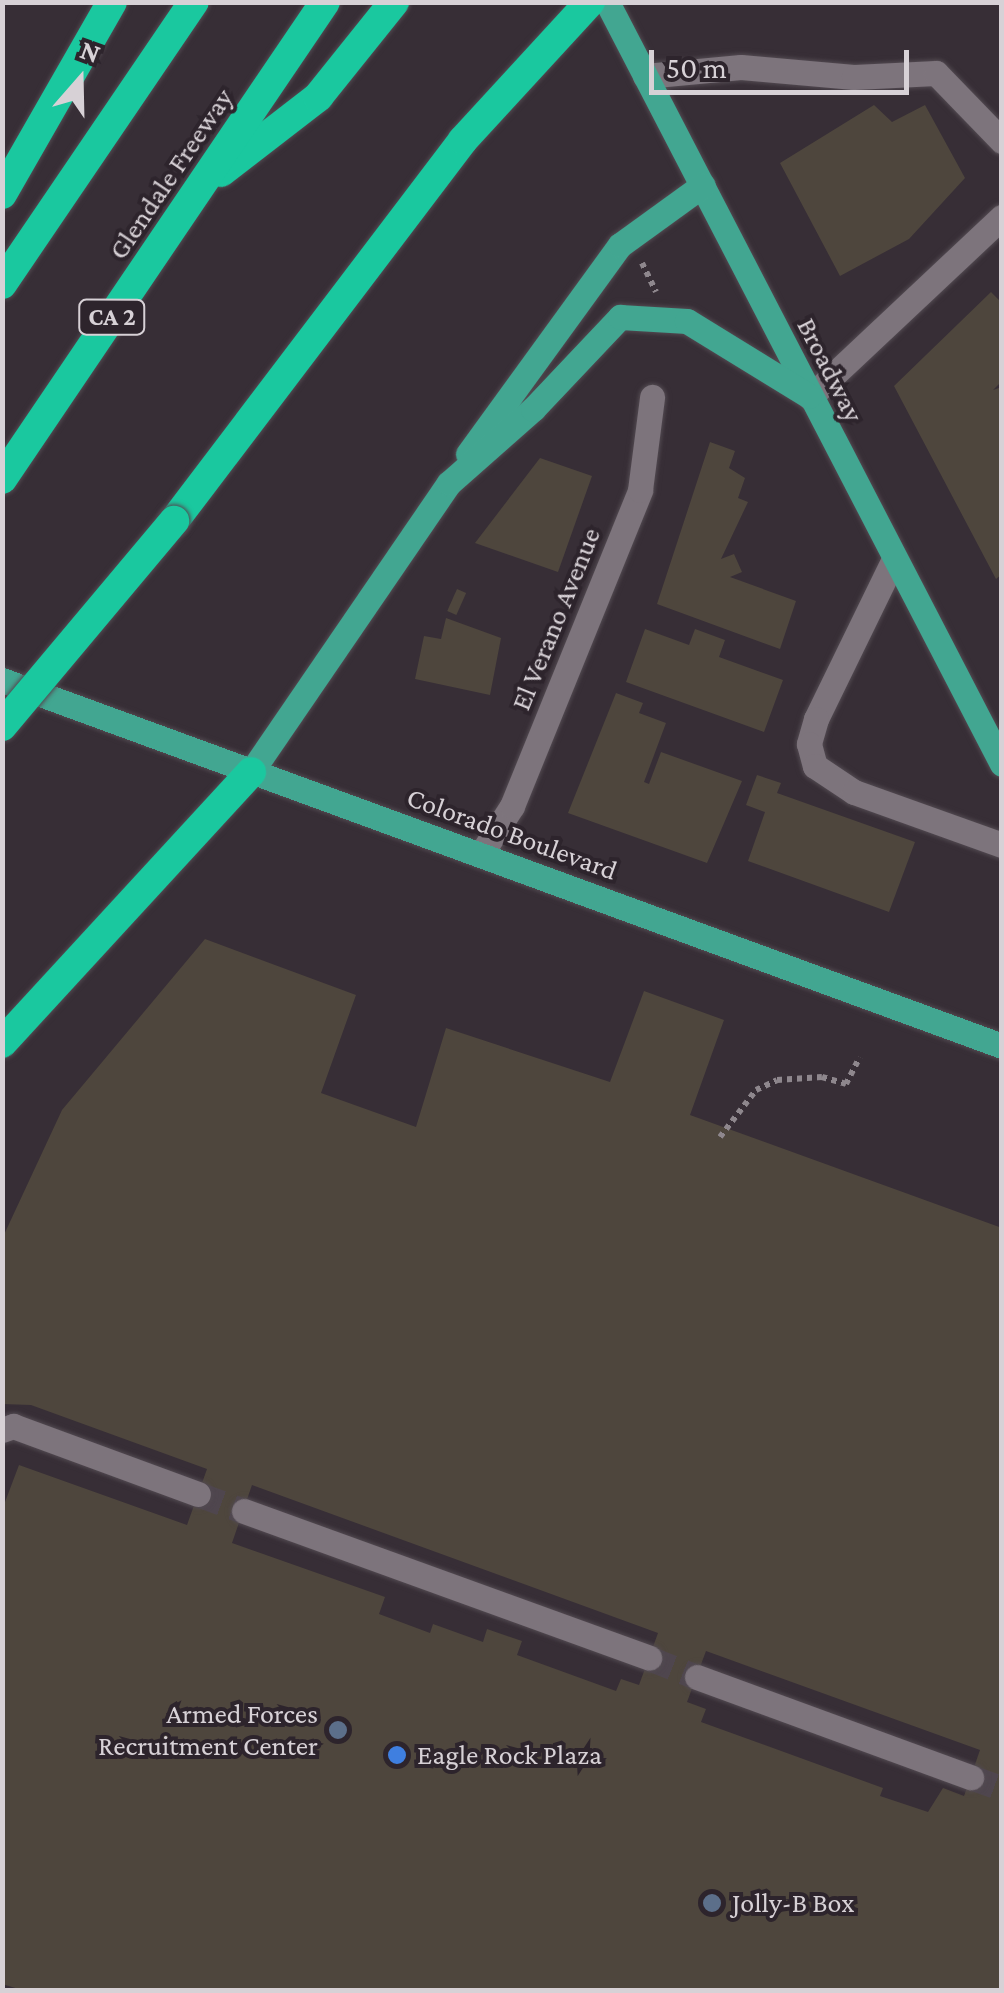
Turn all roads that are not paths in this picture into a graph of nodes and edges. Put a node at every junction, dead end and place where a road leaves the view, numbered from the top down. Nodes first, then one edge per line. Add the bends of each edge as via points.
1 (112, 2) edge
2 (194, 2) edge
3 (324, 2) edge
4 (394, 2) edge
5 (590, 2) edge
6 (606, 2) edge
7 (645, 76) junction
8 (1002, 142) edge
9 (703, 185) junction
10 (203, 186) junction
11 (2, 194) edge
12 (1002, 217) edge
13 (2, 284) edge
14 (652, 397) dead end
15 (810, 397) junction
16 (2, 480) edge
17 (449, 483) junction
18 (894, 560) junction
19 (2, 680) edge
20 (2, 726) edge
21 (1002, 764) edge
22 (252, 772) junction
23 (1002, 845) edge
24 (481, 854) junction
25 (2, 1043) edge
26 (1002, 1046) edge
27 (2, 1430) edge
28 (198, 1494) tunnel mouth
29 (244, 1511) tunnel mouth
30 (648, 1658) tunnel mouth
31 (697, 1677) tunnel mouth
32 (971, 1777) tunnel mouth

1 - 11 highway
2 - 13 highway
3 - 10 highway, Glendale Freeway / CA 2
4 - 10 highway via 318,97
5 - 20 highway, bridge via 463,140 174,522
6 - 7 main road, Broadway
7 - 8 street via 741,67 854,77 936,72
7 - 9 main road, Broadway
9 - 15 main road, Broadway
9 - 17 main road via 620,245
10 - 16 highway, Glendale Freeway / CA 2
12 - 15 street
14 - 24 street, El Verano Avenue via 640,490 512,806
15 - 17 main road via 688,321 620,317 533,410
15 - 18 main road, Broadway
17 - 22 main road
18 - 21 main road, Broadway
18 - 23 street via 816,718 814,766 854,792
19 - 22 main road, Colorado Boulevard
22 - 24 main road, Colorado Boulevard
22 - 25 highway
24 - 26 main road, Colorado Boulevard
27 - 28 street via 13,1426
29 - 30 street
31 - 32 street

